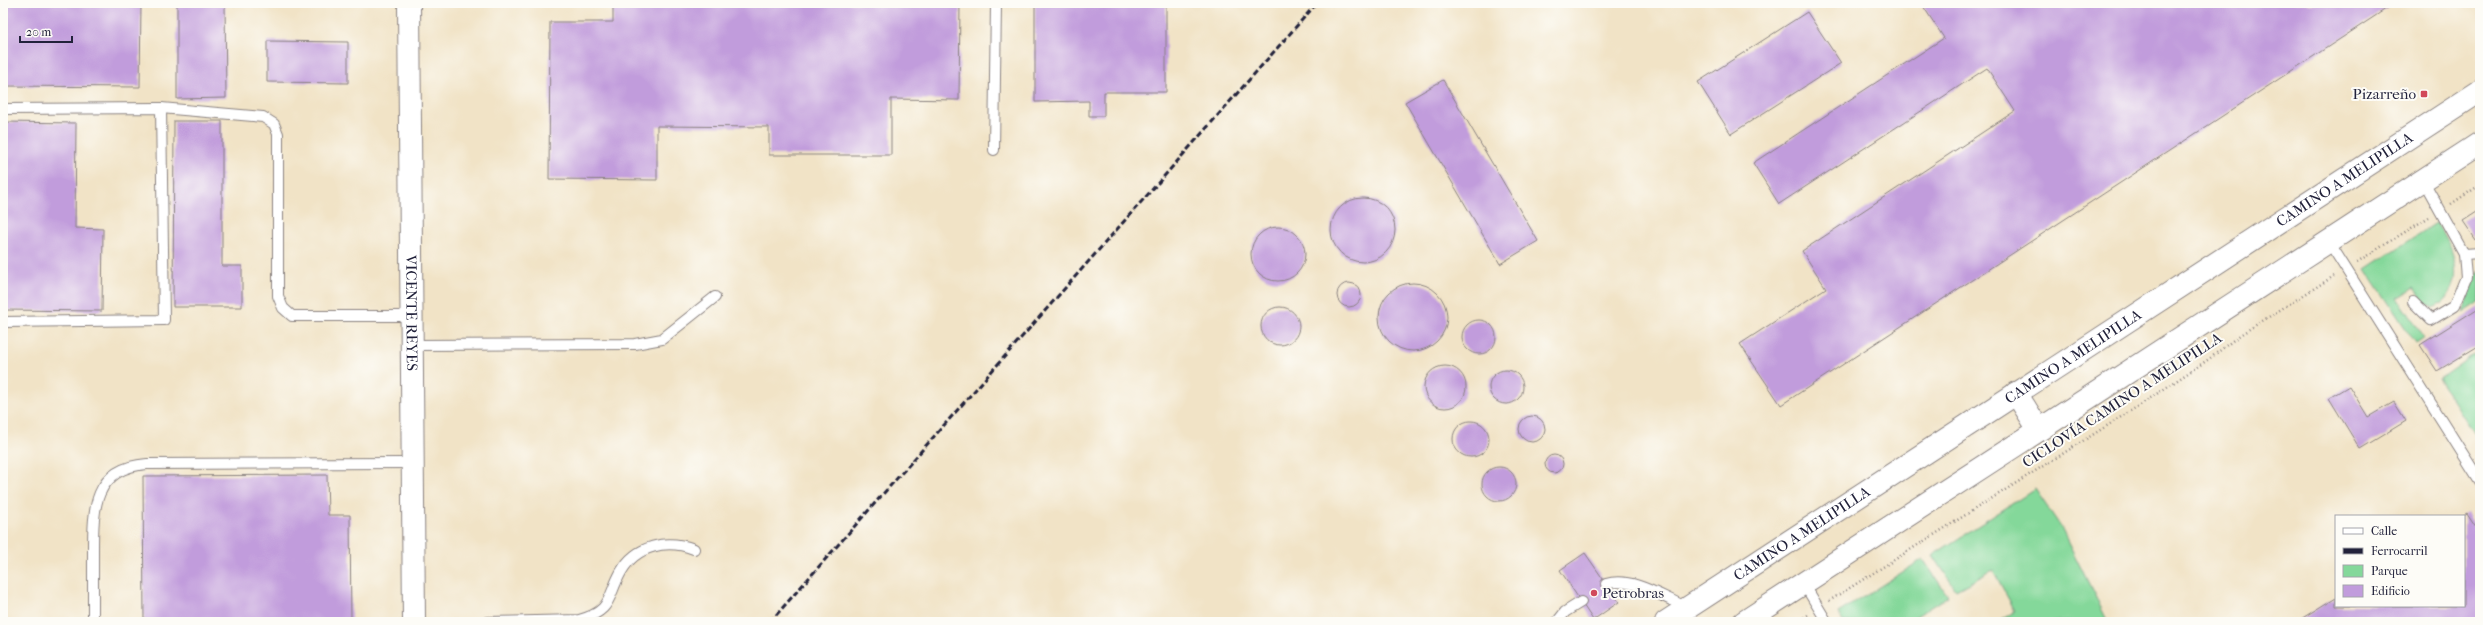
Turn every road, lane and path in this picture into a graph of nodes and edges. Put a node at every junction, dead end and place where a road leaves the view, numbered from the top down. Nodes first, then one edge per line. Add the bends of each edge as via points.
1 (409, 3) edge
2 (996, 3) edge
3 (2480, 91) edge
4 (161, 108) junction
5 (3, 109) edge
6 (2480, 143) edge
7 (994, 150) dead end
8 (2423, 180) junction
9 (2480, 185) edge
10 (2440, 210) junction
11 (2329, 242) junction
12 (2480, 253) edge
13 (2464, 254) junction
14 (2346, 269) junction
15 (716, 297) dead end
16 (2413, 302) dead end
17 (413, 316) junction
18 (3, 322) edge
19 (413, 344) junction
20 (2016, 393) junction
21 (2039, 430) junction
22 (413, 463) junction
23 (2480, 481) edge
24 (694, 549) dead end
25 (1606, 584) dead end
26 (1804, 584) junction
27 (1581, 602) dead end
28 (1688, 608) junction
29 (1818, 608) junction
30 (93, 622) edge
31 (414, 622) edge
32 (487, 622) edge
33 (1557, 622) edge
34 (1666, 622) edge
35 (1744, 622) edge
36 (1797, 622) edge
37 (1826, 622) edge

1 - 17 main road, VICENTE REYES
2 - 7 lane
3 - 20 main road, CAMINO A MELIPILLA
4 - 5 lane
4 - 17 lane via 262,117 274,124 278,134 278,296 283,308 292,316
4 - 18 lane via 164,320
6 - 8 main road
8 - 10 lane
8 - 11 main road
9 - 10 path, CICLOVÍA CAMINO A MELIPILLA
10 - 13 lane
10 - 14 path, CICLOVÍA CAMINO A MELIPILLA
11 - 14 lane
11 - 21 main road
12 - 13 lane
13 - 16 lane via 2466,277 2454,306 2430,320
14 - 23 lane
14 - 29 path, CICLOVÍA CAMINO A MELIPILLA via 2240,335 2209,359 2140,404
15 - 19 lane via 662,339 635,344
17 - 19 main road, VICENTE REYES
19 - 22 main road, VICENTE REYES
20 - 21 main road
20 - 28 main road, CAMINO A MELIPILLA
21 - 26 main road
22 - 30 lane via 147,464 121,470 106,482 94,507
22 - 31 main road, VICENTE REYES
24 - 32 lane via 683,545 660,544 638,554 622,571 611,599 589,617 579,620
25 - 28 lane via 1632,584
26 - 29 lane
26 - 35 main road
27 - 33 lane via 1565,612
28 - 34 main road, CAMINO A MELIPILLA
29 - 36 path, CICLOVÍA CAMINO A MELIPILLA
29 - 37 lane

